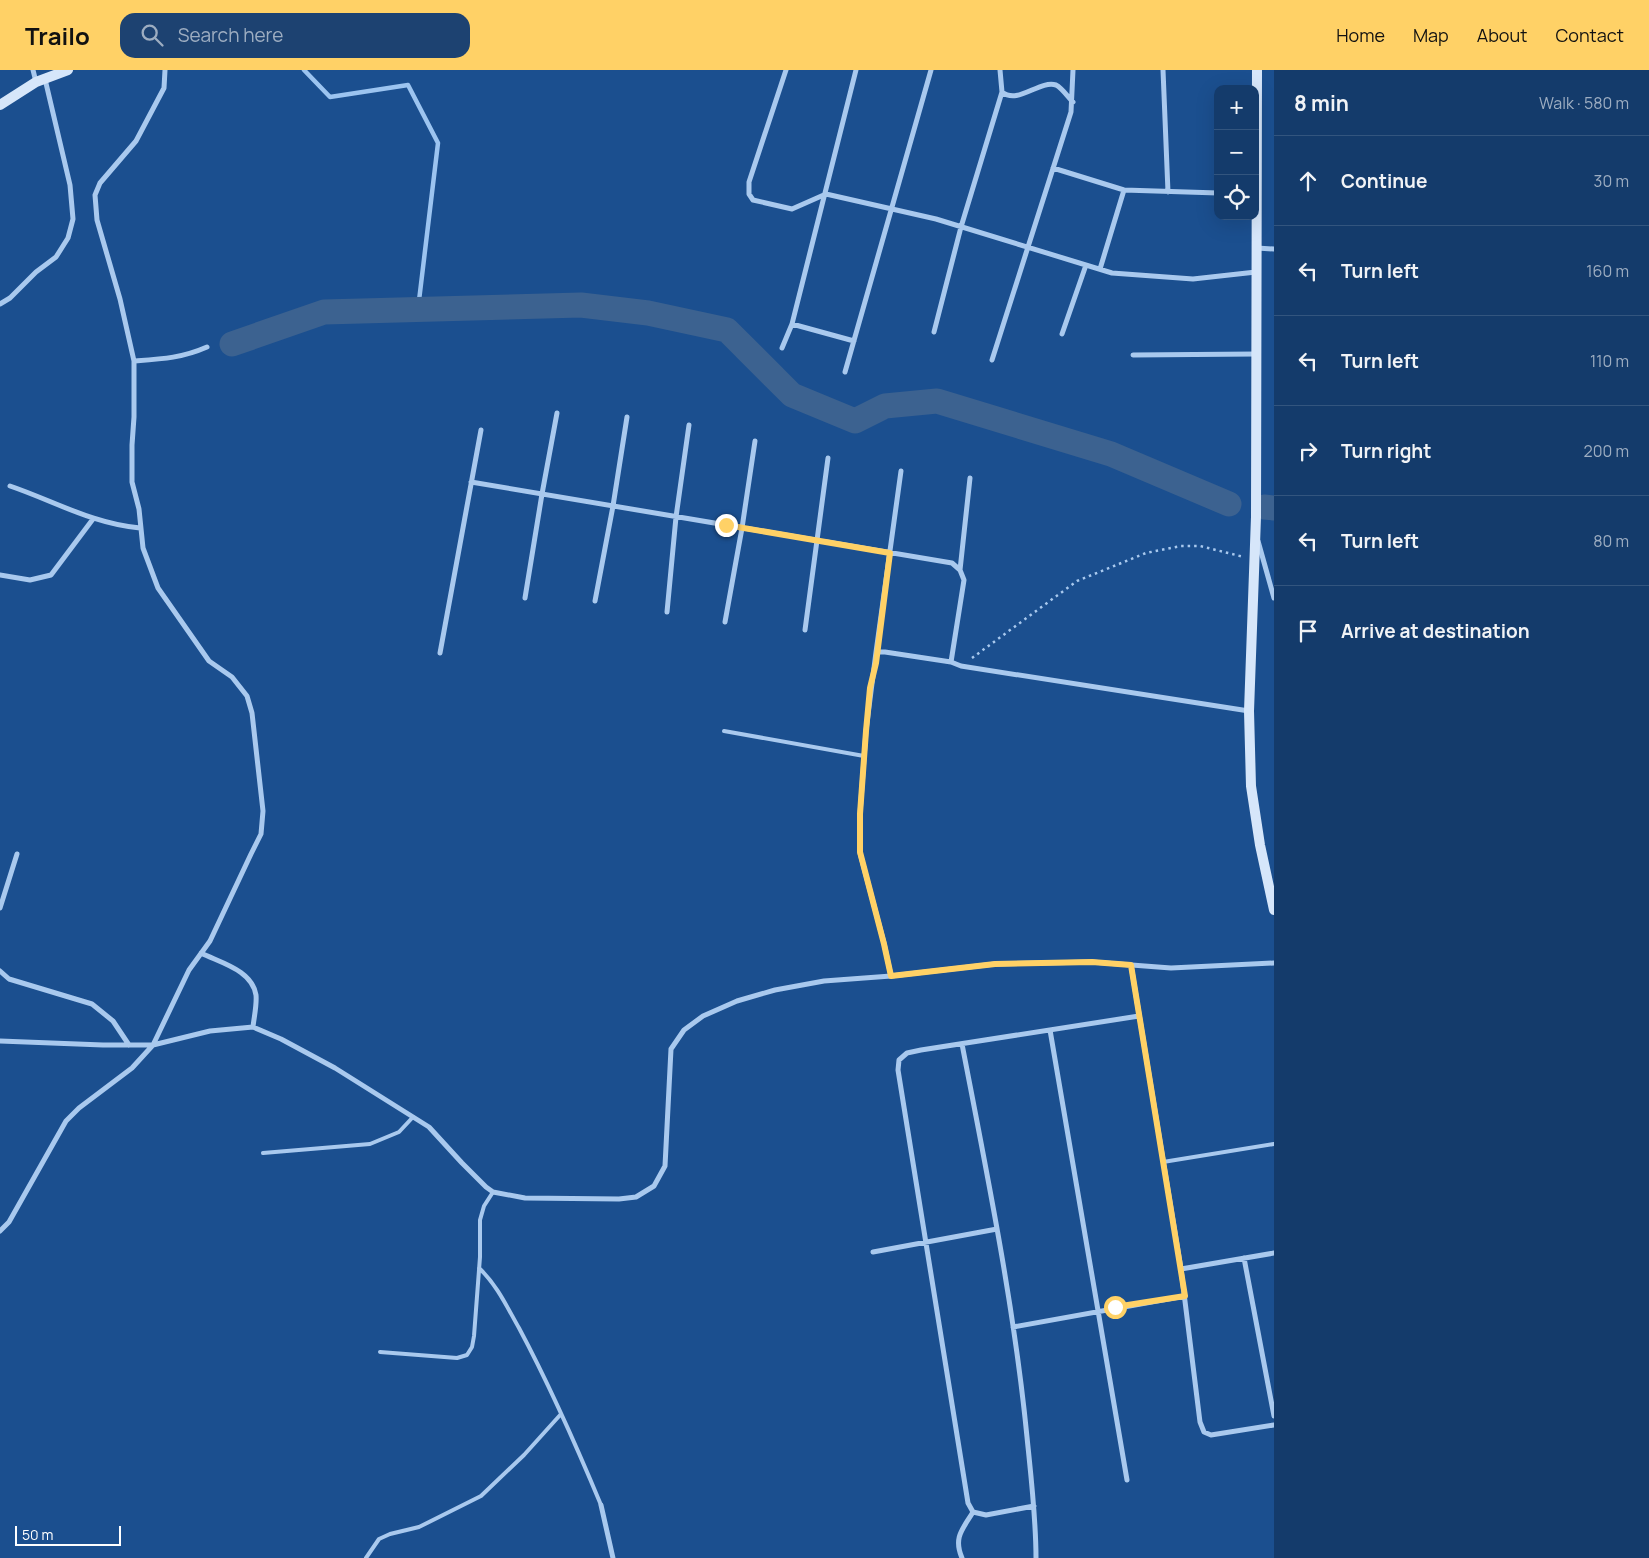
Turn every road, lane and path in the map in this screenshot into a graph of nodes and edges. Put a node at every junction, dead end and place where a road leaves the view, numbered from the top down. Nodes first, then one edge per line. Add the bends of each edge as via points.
1 (34, 70) edge
2 (68, 70) edge
3 (165, 70) edge
4 (786, 70) edge
5 (856, 70) edge
6 (931, 70) edge
7 (1000, 70) edge
8 (1073, 70) edge
9 (1163, 70) edge
10 (1257, 70) edge
11 (40, 80) junction
12 (1002, 92) junction
13 (1073, 102) junction
14 (0, 105) edge
15 (1054, 168) junction
16 (1256, 175) edge
17 (1124, 190) junction
18 (1168, 192) junction
19 (1214, 193) edge
20 (826, 194) junction
21 (891, 208) junction
22 (1256, 220) edge
23 (961, 228) junction
24 (1028, 248) junction
25 (1257, 248) junction
26 (1274, 249) edge
27 (1086, 265) junction
28 (1100, 269) junction
29 (1257, 272) junction
30 (0, 304) edge
31 (792, 324) junction
32 (934, 332) dead end
33 (1062, 334) dead end
34 (854, 341) junction
35 (207, 347) dead end
36 (782, 348) dead end
37 (1256, 354) junction
38 (1133, 355) dead end
39 (992, 360) dead end
40 (134, 361) junction
41 (845, 372) dead end
42 (558, 413) dead end
43 (627, 417) dead end
44 (689, 425) dead end
45 (481, 430) dead end
46 (755, 441) dead end
47 (828, 458) dead end
48 (902, 471) dead end
49 (970, 478) dead end
50 (471, 482) junction
51 (10, 486) dead end
52 (542, 494) junction
53 (613, 506) junction
54 (676, 517) junction
55 (93, 519) junction
56 (140, 528) junction
57 (742, 528) junction
58 (1255, 530) junction
59 (817, 541) junction
60 (890, 553) junction
61 (1255, 560) junction
62 (960, 570) junction
63 (0, 575) edge
64 (525, 598) dead end
65 (1274, 598) edge
66 (595, 601) dead end
67 (667, 612) dead end
68 (725, 622) dead end
69 (804, 630) dead end
70 (876, 652) junction
71 (440, 653) dead end
72 (951, 662) junction
73 (961, 666) junction
74 (1250, 711) junction
75 (724, 731) dead end
76 (864, 756) junction
77 (17, 854) dead end
78 (0, 908) edge
79 (1274, 910) edge
80 (201, 953) junction
81 (1274, 963) edge
82 (1131, 965) junction
83 (0, 971) edge
84 (891, 976) junction
85 (1139, 1016) junction
86 (253, 1027) junction
87 (1050, 1030) junction
88 (0, 1041) edge
89 (962, 1044) junction
90 (129, 1045) junction
91 (153, 1045) junction
92 (413, 1116) junction
93 (1274, 1144) edge
94 (263, 1153) dead end
95 (1163, 1162) junction
96 (493, 1192) junction
97 (997, 1229) junction
98 (0, 1232) edge
99 (925, 1243) junction
100 (873, 1252) dead end
101 (1274, 1253) edge
102 (1244, 1258) junction
103 (479, 1268) junction
104 (1181, 1270) junction
105 (1185, 1296) junction
106 (1098, 1310) junction
107 (1013, 1326) junction
108 (380, 1352) dead end
109 (561, 1414) junction
110 (1274, 1416) edge
111 (1274, 1425) edge
112 (1127, 1480) dead end
113 (601, 1505) joint
114 (1034, 1506) junction
115 (973, 1512) junction
116 (366, 1558) edge
117 (613, 1558) edge
118 (962, 1558) edge
119 (1036, 1558) edge

1 - 11 street
2 - 11 street
3 - 40 street via 164,88 136,141 100,183 95,195 97,220
4 - 20 street via 749,182 749,194 753,200 792,209
5 - 20 street
6 - 21 street
7 - 12 street
8 - 13 street
9 - 18 street
10 - 16 street
11 - 14 street
11 - 30 street via 70,185 74,219 68,238 56,256
12 - 13 street via 1015,96 1051,85 1058,86
12 - 23 street
13 - 15 street
15 - 17 street
15 - 24 street
17 - 18 street
17 - 28 street
18 - 19 street
20 - 21 street
20 - 31 street
21 - 23 street
21 - 34 street
22 - 25 street
23 - 24 street
23 - 32 street
24 - 27 street
24 - 39 street
25 - 26 street
25 - 29 street
27 - 28 street
27 - 33 street
28 - 29 street via 1112,273 1193,279
29 - 37 street
31 - 34 street
31 - 36 street
34 - 41 street
35 - 40 street via 169,359
37 - 38 street
37 - 58 street
40 - 56 street via 132,482
42 - 52 street
43 - 53 street
44 - 54 street
45 - 50 street
46 - 57 street
47 - 59 street
48 - 60 street
49 - 62 street
50 - 52 street
50 - 71 street
51 - 55 street
52 - 53 street
52 - 64 street
53 - 54 street
53 - 66 street
54 - 57 street
54 - 67 street
55 - 56 street
55 - 63 street via 51,575 30,580
56 - 80 street via 158,588 209,661 232,677 247,696 252,713 263,811 261,834 210,941
57 - 59 street
57 - 68 street
58 - 61 street
58 - 65 street
59 - 60 street
59 - 69 street
60 - 62 street via 952,563
60 - 70 street
61 - 73 path via 1200,546 1146,553 1077,581
61 - 74 street
62 - 72 street via 964,580
70 - 72 street
70 - 76 street
72 - 73 street
73 - 74 street
74 - 79 street via 1251,786
75 - 76 lane
76 - 84 street via 860,852
77 - 78 street
80 - 86 street via 244,974 250,982 256,995
80 - 91 street via 189,970
81 - 82 street via 1171,968
82 - 84 street via 1092,962 995,964
82 - 85 street
83 - 90 street via 9,979 92,1004 113,1020
84 - 96 street via 824,980 775,990 737,1000 703,1016 684,1030 669,1057 665,1166 654,1186 636,1197 525,1198
85 - 87 street
85 - 95 street
86 - 91 street via 210,1031
86 - 92 street via 327,1064
87 - 89 street
87 - 106 street
88 - 90 street
89 - 97 street
89 - 99 street via 907,1053 899,1060
90 - 91 street
91 - 98 street via 132,1068 66,1121
92 - 94 lane via 399,1132 370,1144
92 - 96 street via 429,1127
93 - 95 lane
95 - 104 street
96 - 103 lane via 480,1220
97 - 99 street
97 - 107 street
99 - 100 street
99 - 115 street via 968,1503
101 - 102 street
102 - 104 street
102 - 110 street
103 - 108 lane via 474,1336 468,1355 457,1358
103 - 109 lane via 498,1290 533,1353
104 - 105 street
105 - 106 street
105 - 111 street via 1200,1422 1204,1432 1211,1435
106 - 107 street
106 - 112 street
107 - 114 street
109 - 113 lane
109 - 116 lane via 481,1496 419,1527 379,1539
113 - 117 street
114 - 115 street via 986,1515
114 - 119 street
115 - 118 street via 958,1537

